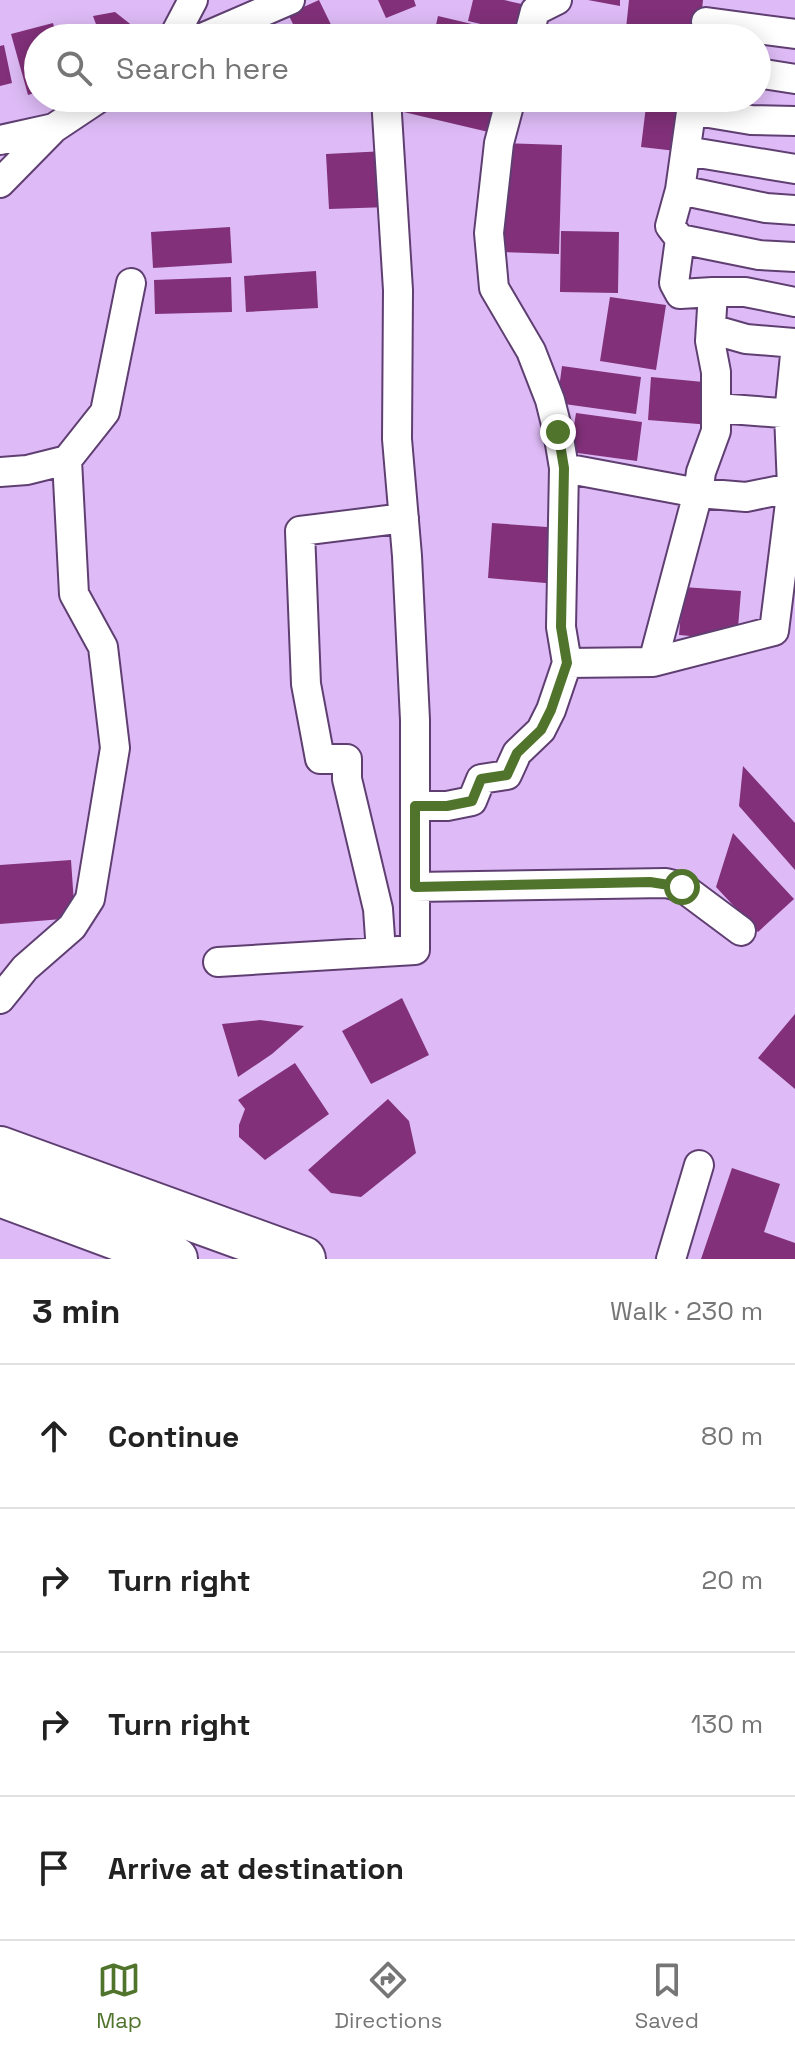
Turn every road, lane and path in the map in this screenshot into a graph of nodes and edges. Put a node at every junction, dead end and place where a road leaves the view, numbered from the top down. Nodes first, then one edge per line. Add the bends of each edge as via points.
1 (193, 0) edge
2 (290, 0) edge
3 (557, 0) edge
4 (706, 20) edge
5 (180, 24) edge
6 (234, 24) edge
7 (532, 24) edge
8 (731, 24) edge
9 (771, 30) edge
10 (795, 34) edge
11 (771, 75) edge
12 (795, 79) edge
13 (78, 112) edge
14 (387, 112) edge
15 (507, 112) edge
16 (691, 112) edge
17 (722, 112) edge
18 (795, 121) edge
19 (54, 128) junction
20 (0, 140) edge
21 (686, 151) junction
22 (795, 169) edge
23 (0, 183) edge
24 (680, 190) junction
25 (795, 210) edge
26 (680, 239) junction
27 (795, 257) edge
28 (131, 283) dead end
29 (713, 292) junction
30 (795, 302) edge
31 (711, 329) junction
32 (795, 343) edge
33 (795, 355) edge
34 (717, 408) junction
35 (792, 414) edge
36 (67, 460) junction
37 (564, 468) junction
38 (0, 472) edge
39 (794, 487) edge
40 (698, 493) junction
41 (404, 518) junction
42 (785, 628) edge
43 (653, 662) junction
44 (567, 663) junction
45 (415, 806) junction
46 (415, 887) junction
47 (741, 931) dead end
48 (381, 952) junction
49 (218, 962) dead end
50 (0, 999) edge
51 (0, 1149) edge
52 (699, 1165) dead end
53 (0, 1194) edge
54 (175, 1259) edge
55 (303, 1259) edge
56 (671, 1259) edge

1 - 5 street
2 - 6 street
3 - 7 street via 535,11
4 - 8 street
9 - 10 street
11 - 12 street
13 - 19 street
14 - 41 street
15 - 37 street via 489,233 494,288 531,351 550,400
16 - 21 street
17 - 18 street via 751,120
19 - 20 street
19 - 23 street
21 - 22 street
21 - 24 street
24 - 25 street
24 - 26 street via 670,226
26 - 27 street
26 - 29 street via 674,283 680,294
28 - 36 street via 105,412
29 - 30 street
29 - 31 street
31 - 32 street via 746,339
31 - 34 street
33 - 35 street
34 - 35 street
34 - 40 street via 716,431
35 - 39 street
36 - 38 street
36 - 50 street via 74,594 103,647 115,748 90,899 72,927 25,968
37 - 40 street
37 - 44 street via 561,627
39 - 40 street via 746,497
39 - 42 street
40 - 43 street
41 - 45 street
41 - 48 street via 300,531 306,684 317,744 320,759 347,759 347,779 378,909
42 - 43 street
43 - 44 street
44 - 45 street via 541,730 517,753 507,775 481,779 472,801
45 - 46 street
46 - 47 street via 666,883 682,887
46 - 48 street via 415,950
48 - 49 street
51 - 55 highway
52 - 56 street
53 - 54 highway

